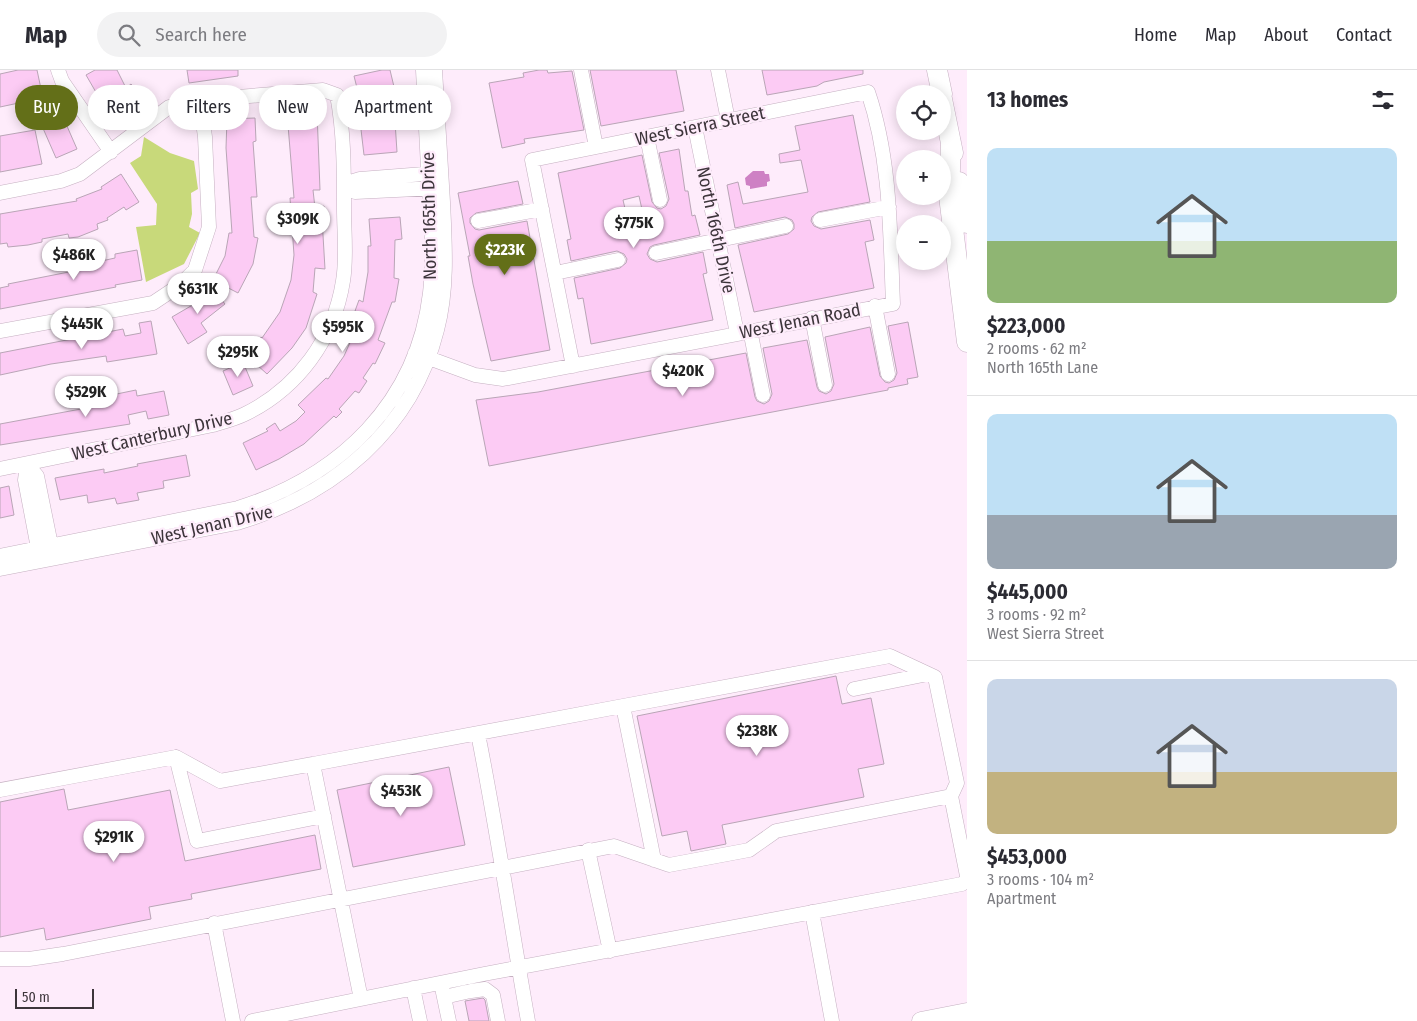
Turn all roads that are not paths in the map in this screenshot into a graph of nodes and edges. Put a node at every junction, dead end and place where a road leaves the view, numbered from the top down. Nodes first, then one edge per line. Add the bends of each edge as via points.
1 (58, 70) edge
2 (423, 70) edge
3 (435, 70) edge
4 (581, 70) edge
5 (718, 70) edge
6 (937, 70) edge
7 (940, 85) edge
8 (249, 96) edge
9 (168, 108) edge
10 (728, 120) junction
11 (695, 126) junction
12 (204, 130) edge
13 (647, 137) junction
14 (951, 142) joint
15 (596, 147) junction
16 (111, 152) junction
17 (435, 173) junction
18 (344, 184) junction
19 (436, 188) junction
20 (0, 193) edge
21 (660, 200) dead end
22 (889, 207) junction
23 (542, 209) junction
24 (820, 220) dead end
25 (478, 221) dead end
26 (967, 223) edge
27 (786, 226) dead end
28 (719, 240) junction
29 (656, 253) dead end
30 (618, 260) dead end
31 (555, 273) junction
32 (875, 306) junction
33 (812, 318) junction
34 (0, 331) edge
35 (743, 332) junction
36 (967, 342) edge
37 (422, 356) junction
38 (573, 366) junction
39 (888, 374) dead end
40 (825, 384) dead end
41 (763, 395) dead end
42 (388, 416) junction
43 (27, 464) junction
44 (0, 469) edge
45 (45, 547) junction
46 (0, 556) edge
47 (48, 560) junction
48 (0, 569) edge
49 (928, 674) junction
50 (854, 689) dead end
51 (623, 706) junction
52 (478, 734) junction
53 (176, 757) junction
54 (313, 764) junction
55 (0, 790) edge
56 (951, 796) junction
57 (324, 816) junction
58 (588, 850) junction
59 (654, 860) junction
60 (501, 867) junction
61 (967, 876) edge
62 (967, 880) edge
63 (340, 899) junction
64 (812, 912) junction
65 (214, 923) junction
66 (610, 951) junction
67 (0, 959) edge
68 (519, 968) junction
69 (414, 988) junction
70 (443, 990) junction
71 (361, 999) junction
72 (967, 1012) edge
73 (233, 1021) edge
74 (252, 1021) edge
75 (420, 1021) edge
76 (449, 1021) edge
77 (498, 1021) edge
78 (528, 1021) edge
79 (832, 1021) edge
80 (921, 1021) edge

1 - 16 street via 62,81
2 - 17 street, North 165th Drive
3 - 17 street, North 165th Drive
4 - 15 street
5 - 10 street
6 - 7 highway
8 - 18 street, West Canterbury Drive via 323,90 337,94
9 - 16 street
10 - 11 street, West Sierra Street
10 - 22 street, West Sierra Street via 868,92 878,122
11 - 13 street, West Sierra Street
11 - 28 street, North 166th Drive
12 - 34 street via 210,227 195,270 180,285 153,303
13 - 15 street, West Sierra Street
13 - 21 street
14 - 26 highway
14 - 36 highway via 948,196
15 - 23 street, West Sierra Street via 532,160
16 - 20 street via 80,174
17 - 18 street via 360,179
17 - 19 street, North 165th Drive
18 - 19 street via 355,192
18 - 43 street, West Canterbury Drive via 344,280 333,321 314,358 277,395 245,415 213,425
19 - 37 street, North 165th Drive via 430,292 422,335
19 - 37 street, North 165th Drive via 444,247 443,292 437,330
22 - 24 street
22 - 32 street, West Jenan Road via 893,304
23 - 25 street
23 - 31 street
27 - 28 street
28 - 29 street
28 - 35 street, North 166th Drive
30 - 31 street
31 - 38 street
32 - 33 street, West Jenan Road
32 - 39 street
33 - 35 street, West Jenan Road
33 - 40 street
35 - 38 street, West Jenan Road
35 - 41 street, North 166th Drive
37 - 38 street, West Jenan Road via 475,375 503,378
37 - 42 street, North 165th Drive via 394,395
42 - 45 street, West Jenan Drive via 343,455 310,478 271,498 238,508
42 - 47 street, West Jenan Drive via 370,448 339,475 279,510 238,523
43 - 44 street, West Canterbury Drive
43 - 45 street via 37,476
45 - 46 street, West Jenan Drive
45 - 47 street
47 - 48 street, West Jenan Drive
49 - 50 street
49 - 51 street via 890,656
49 - 56 street via 936,677 957,783
51 - 52 street
51 - 59 street
52 - 54 street
52 - 60 street via 499,840
53 - 54 street via 220,781
53 - 55 street
53 - 57 street via 196,842
54 - 57 street
56 - 59 street via 776,831 750,850 669,865
56 - 61 street
57 - 63 street
58 - 59 street via 614,846
58 - 60 street
58 - 66 street
60 - 63 street
60 - 68 street
62 - 64 street via 962,884
63 - 65 street
63 - 71 street
64 - 66 street
64 - 79 street
65 - 67 street via 63,954
65 - 73 street
66 - 68 street
68 - 70 street
68 - 78 street
69 - 70 street
69 - 71 street
69 - 75 street
70 - 76 street
70 - 77 street via 468,992 485,989 493,995
71 - 74 street
72 - 80 main road

